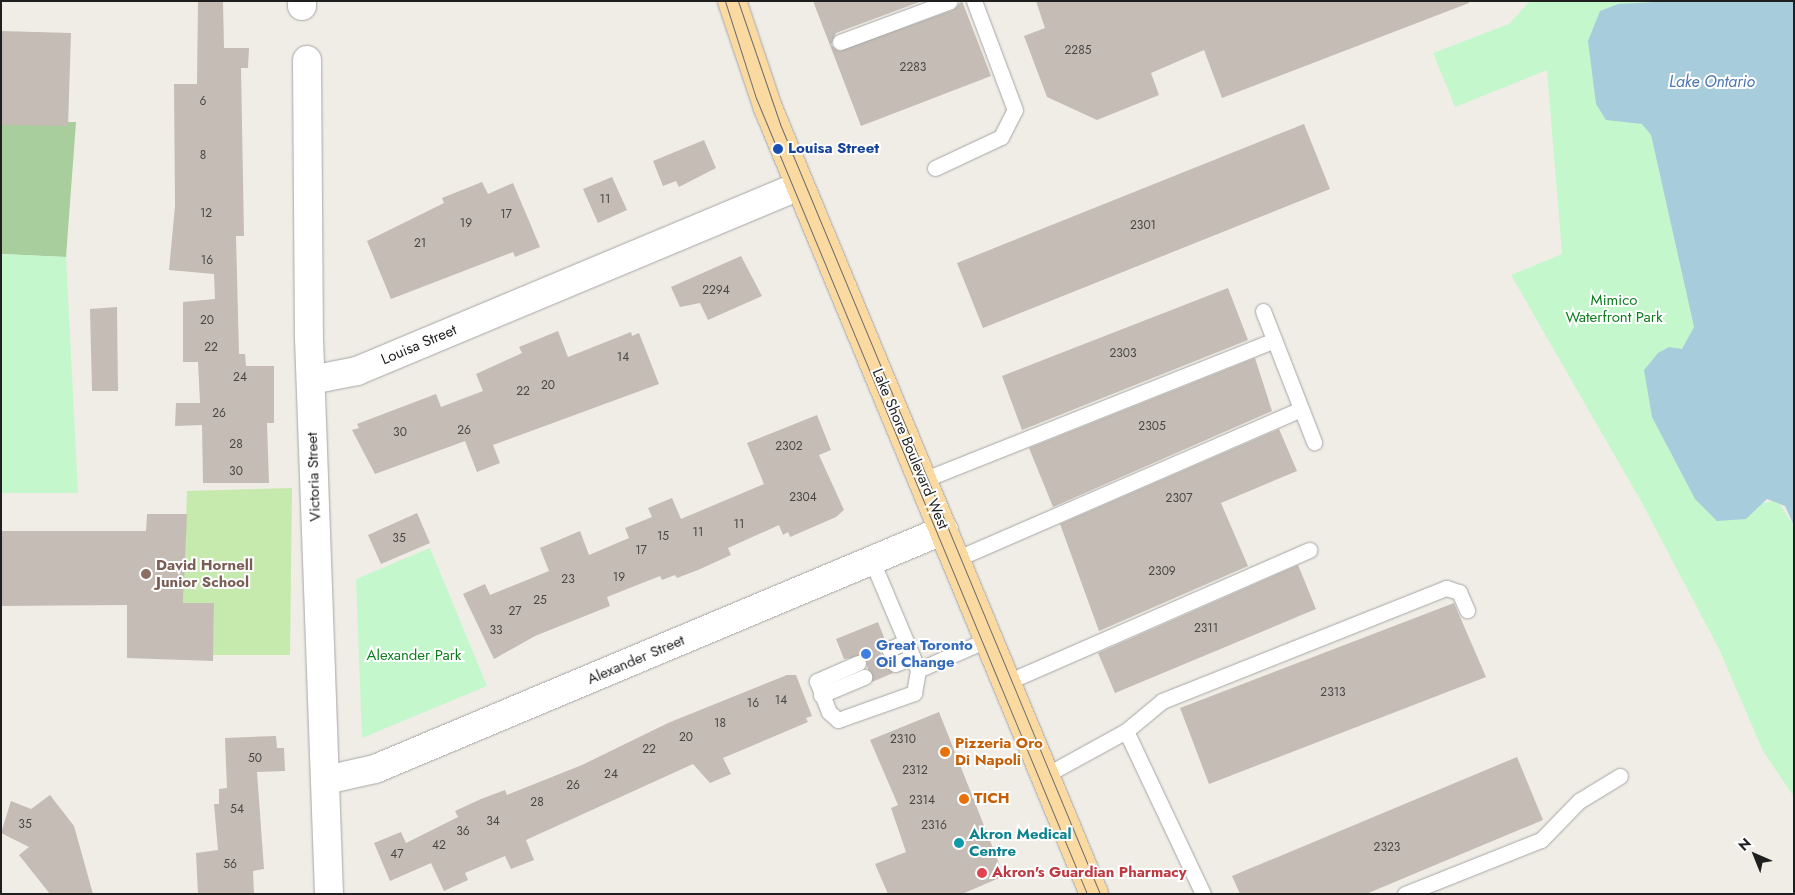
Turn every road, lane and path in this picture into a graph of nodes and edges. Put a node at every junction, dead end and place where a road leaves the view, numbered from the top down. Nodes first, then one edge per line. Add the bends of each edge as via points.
1 (732, 1) edge
2 (950, 1) edge
3 (974, 1) edge
4 (840, 42) dead end
5 (307, 60) dead end
6 (935, 168) dead end
7 (800, 186) junction
8 (1262, 310) dead end
9 (1274, 340) junction
10 (311, 380) junction
11 (1301, 410) junction
12 (1314, 442) dead end
13 (923, 480) junction
14 (944, 530) junction
15 (1309, 550) dead end
16 (956, 559) junction
17 (872, 561) junction
18 (1467, 610) dead end
19 (990, 639) junction
20 (906, 642) junction
21 (889, 650) dead end
22 (858, 663) dead end
23 (915, 663) junction
24 (895, 664) dead end
25 (864, 678) dead end
26 (1007, 682) junction
27 (822, 695) junction
28 (1126, 731) junction
29 (1046, 775) junction
30 (1620, 776) dead end
31 (326, 780) junction
32 (1088, 892) edge
33 (329, 894) edge
34 (1203, 894) edge
35 (1405, 894) edge

1 - 7 main road, Lake Shore Boulevard West via 752,68
2 - 4 lane
3 - 6 lane via 1015,110 1001,137
5 - 10 street, Victoria Street
7 - 10 street, Louisa Street via 358,371
7 - 13 main road, Lake Shore Boulevard West
8 - 9 lane
9 - 11 lane
9 - 13 lane
10 - 31 street, Victoria Street
11 - 12 lane
11 - 16 lane
13 - 14 main road, Lake Shore Boulevard West
14 - 16 main road, Lake Shore Boulevard West
14 - 17 street, Alexander Street
15 - 26 lane
16 - 19 main road, Lake Shore Boulevard West
17 - 20 lane
17 - 31 street, Alexander Street via 375,769
18 - 28 lane via 1459,592 1446,588 1162,701
19 - 23 lane
19 - 26 main road, Lake Shore Boulevard West
20 - 21 lane
20 - 23 lane
22 - 27 lane via 817,681
23 - 24 lane
23 - 27 lane via 914,693 846,720 834,717
25 - 27 lane
26 - 29 main road, Lake Shore Boulevard West
28 - 29 lane
28 - 34 lane
29 - 32 main road, Lake Shore Boulevard West
30 - 35 lane via 1579,802 1540,840
31 - 33 street, Victoria Street

